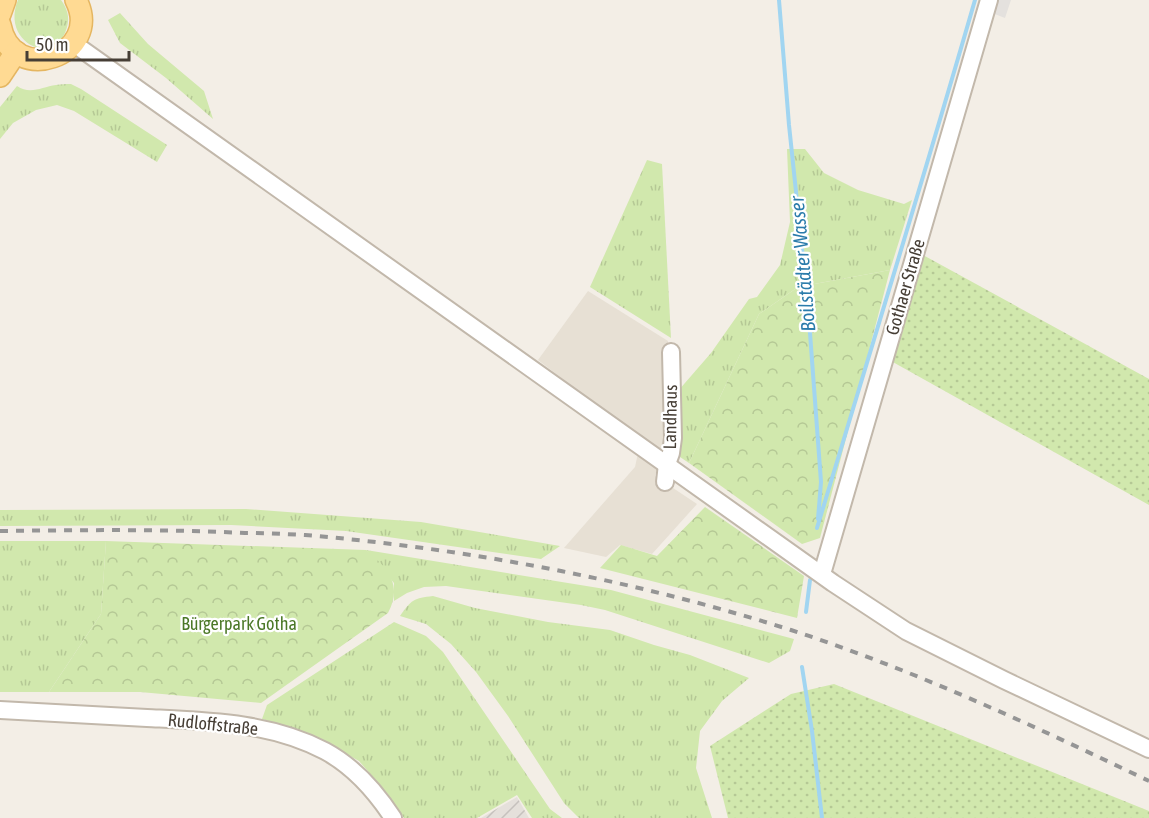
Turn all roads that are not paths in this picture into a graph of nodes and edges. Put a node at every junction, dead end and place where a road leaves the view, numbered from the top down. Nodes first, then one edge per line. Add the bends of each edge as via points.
1 (4, 0) edge
2 (76, 0) edge
3 (989, 0) edge
4 (0, 14) edge
5 (0, 25) edge
6 (73, 43) junction
7 (16, 52) junction
8 (0, 75) edge
9 (671, 352) dead end
10 (667, 464) junction
11 (665, 482) dead end
12 (822, 574) junction
13 (0, 710) edge
14 (1149, 749) edge
15 (393, 818) edge

1 - 4 main road
2 - 6 main road via 81,20
3 - 12 street, Gothaer Straße
5 - 7 main road via 4,38
6 - 7 main road via 62,54 47,59 31,59
6 - 10 street
7 - 8 main road
9 - 10 street, Landhaus via 673,438
10 - 11 street, Landhaus
10 - 12 street
12 - 14 street via 906,631
13 - 15 street, Rudloffstraße via 218,722 282,734 307,742 341,762 367,784

